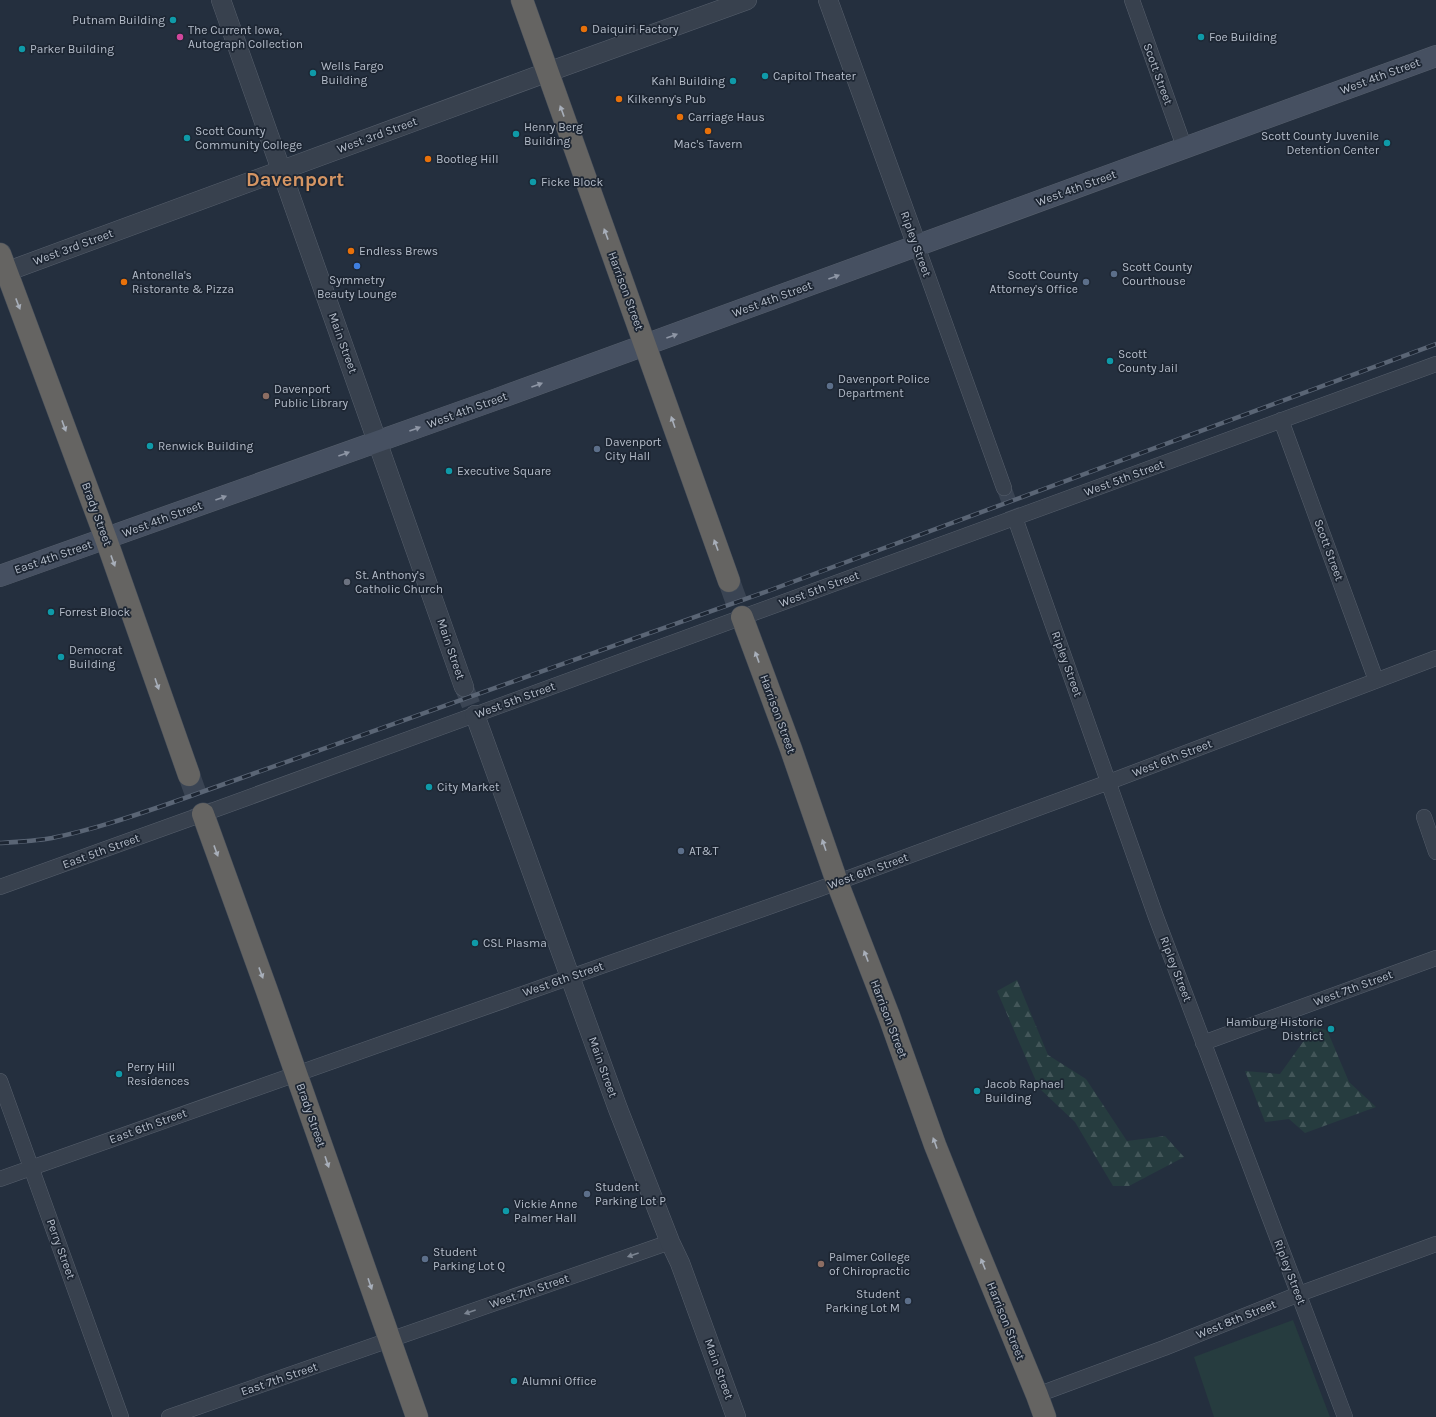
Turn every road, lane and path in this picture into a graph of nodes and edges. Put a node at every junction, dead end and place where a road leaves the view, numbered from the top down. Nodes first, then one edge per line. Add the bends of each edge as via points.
1 (221, 0) edge
2 (522, 0) edge
3 (748, 0) edge
4 (828, 0) edge
5 (1132, 0) edge
6 (1436, 56) edge
7 (548, 72) junction
8 (1185, 149) junction
9 (282, 170) junction
10 (917, 246) junction
11 (2, 267) edge
12 (646, 345) junction
13 (1436, 364) edge
14 (1281, 420) junction
15 (378, 442) junction
16 (1004, 488) tunnel mouth
17 (1015, 518) junction
18 (106, 539) junction
19 (0, 576) edge
20 (729, 581) tunnel mouth
21 (742, 617) junction
22 (1436, 658) edge
23 (1376, 680) junction
24 (464, 686) tunnel mouth
25 (475, 715) junction
26 (189, 775) tunnel mouth
27 (1109, 782) junction
28 (203, 814) junction
29 (1424, 817) dead end
30 (1436, 852) edge
31 (837, 882) junction
32 (0, 887) edge
33 (1436, 958) edge
34 (570, 977) junction
35 (1203, 1043) junction
36 (296, 1074) junction
37 (0, 1081) edge
38 (32, 1167) junction
39 (0, 1179) edge
40 (670, 1242) junction
41 (1436, 1244) edge
42 (1299, 1294) junction
43 (389, 1340) junction
44 (1037, 1395) junction
45 (121, 1417) edge
46 (169, 1417) edge
47 (416, 1417) edge
48 (736, 1417) edge
49 (1045, 1417) edge
50 (1345, 1417) edge

1 - 9 street, Main Street
2 - 7 highway, Harrison Street
3 - 7 street, West 3rd Street
4 - 10 street, Ripley Street
5 - 8 street, Scott Street
6 - 8 main road, West 4th Street
7 - 9 street, West 3rd Street
12 -> 7 highway, Harrison Street
8 - 10 main road, West 4th Street
9 - 11 street, West 3rd Street
9 - 15 street, Main Street
12 -> 10 main road, West 4th Street
10 - 16 street, Ripley Street
11 -> 18 highway, Brady Street
15 -> 12 main road, West 4th Street
20 -> 12 highway, Harrison Street
13 - 14 street, West 5th Street
14 - 17 street, West 5th Street
14 - 23 street, Scott Street
18 -> 15 main road, West 4th Street
15 - 24 street, Main Street
17 - 21 street, West 5th Street
17 - 27 street, Ripley Street
18 - 19 main road, East 4th Street
18 -> 26 highway, Brady Street
21 - 25 street, West 5th Street
31 -> 21 highway, Harrison Street
22 - 23 street, West 6th Street
23 - 27 street, West 6th Street
25 - 28 street, West 5th Street
25 - 34 street, Main Street
27 - 31 street, West 6th Street
27 - 35 street, Ripley Street
28 - 32 street, East 5th Street
28 -> 36 highway, Brady Street
29 - 30 street
31 - 34 street, West 6th Street
44 -> 31 highway, Harrison Street via 964,1218
33 - 35 street, West 7th Street
34 - 36 street, West 6th Street
34 - 40 street, Main Street via 618,1110
35 - 42 street, Ripley Street
36 - 38 street, East 6th Street
36 -> 43 highway, Brady Street
37 - 38 street, Perry Street
38 - 39 street, East 6th Street
38 - 45 street, Perry Street
40 -> 43 street, West 7th Street
40 - 48 street, Main Street
41 - 42 street, West 8th Street
42 - 44 street, West 8th Street
42 - 50 street, Ripley Street
43 - 46 street, East 7th Street
43 - 47 highway, Brady Street
44 - 49 highway, Harrison Street

